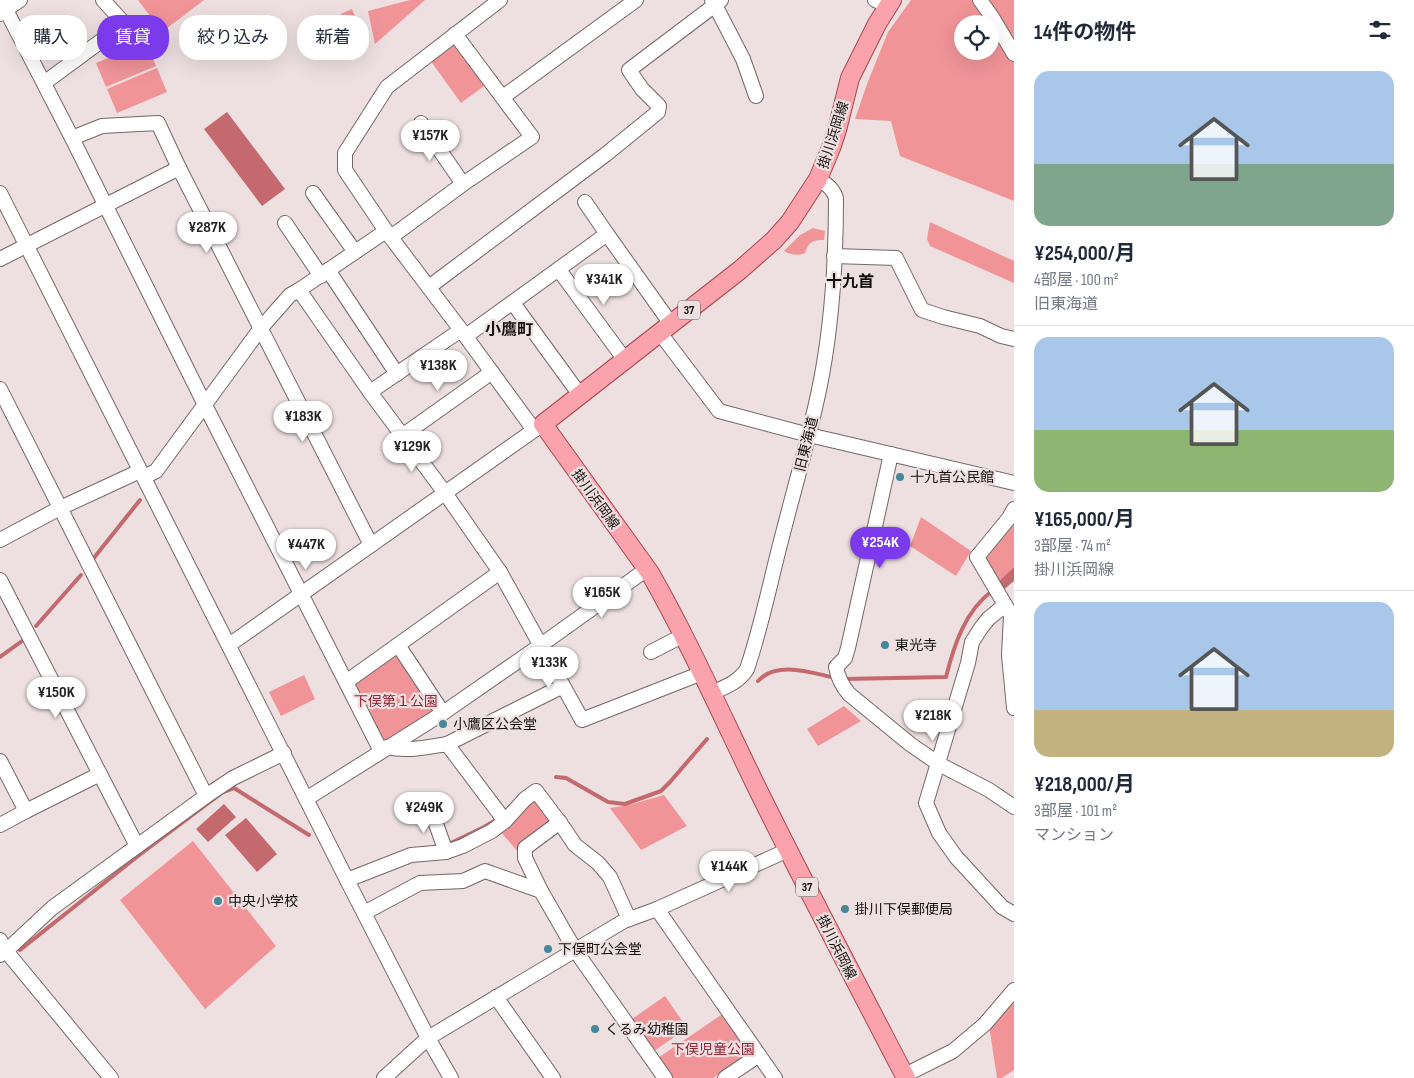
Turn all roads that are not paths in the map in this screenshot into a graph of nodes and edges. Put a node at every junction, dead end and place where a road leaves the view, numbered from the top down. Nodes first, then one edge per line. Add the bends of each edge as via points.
1 (20, 0) edge
2 (104, 0) edge
3 (500, 0) edge
4 (636, 0) edge
5 (980, 0) edge
6 (716, 2) edge
7 (885, 2) edge
8 (2, 9) edge
9 (455, 34) junction
10 (1014, 54) edge
11 (44, 83) junction
12 (756, 96) dead end
13 (503, 97) junction
14 (421, 123) dead end
15 (72, 138) junction
16 (179, 168) junction
17 (818, 179) junction
18 (463, 184) junction
19 (0, 193) edge
20 (313, 193) dead end
21 (585, 202) dead end
22 (106, 206) junction
23 (285, 223) dead end
24 (388, 234) junction
25 (607, 234) junction
26 (26, 246) junction
27 (355, 252) junction
28 (834, 256) junction
29 (0, 259) edge
30 (558, 270) junction
31 (325, 273) junction
32 (429, 288) junction
33 (299, 290) junction
34 (513, 303) junction
35 (261, 328) junction
36 (666, 329) junction
37 (463, 333) junction
38 (1014, 339) edge
39 (625, 360) junction
40 (492, 372) junction
41 (396, 374) junction
42 (0, 389) edge
43 (370, 392) junction
44 (580, 395) junction
45 (205, 405) junction
46 (538, 427) junction
47 (809, 435) junction
48 (402, 436) junction
49 (891, 454) junction
50 (142, 474) junction
51 (1014, 483) edge
52 (445, 493) junction
53 (60, 508) junction
54 (1014, 509) edge
55 (0, 540) edge
56 (371, 545) junction
57 (647, 569) junction
58 (500, 572) junction
59 (0, 580) edge
60 (301, 594) junction
61 (1002, 601) junction
62 (684, 635) junction
63 (229, 645) junction
64 (398, 645) junction
65 (541, 645) junction
66 (651, 652) dead end
67 (702, 673) junction
68 (346, 682) junction
69 (563, 686) junction
70 (712, 693) junction
71 (1014, 708) edge
72 (443, 713) junction
73 (447, 744) junction
74 (384, 749) junction
75 (284, 752) junction
76 (0, 761) edge
77 (938, 764) junction
78 (100, 774) junction
79 (206, 796) junction
80 (306, 799) junction
81 (430, 807) dead end
82 (1014, 807) edge
83 (26, 811) junction
84 (505, 822) junction
85 (560, 822) junction
86 (0, 825) edge
87 (137, 846) junction
88 (788, 850) junction
89 (446, 852) junction
90 (347, 880) junction
91 (541, 891) junction
92 (657, 909) junction
93 (364, 913) junction
94 (1014, 914) edge
95 (629, 919) junction
96 (2, 949) edge
97 (575, 950) junction
98 (1014, 990) edge
99 (496, 997) junction
100 (428, 1038) junction
101 (759, 1055) junction
102 (905, 1076) edge
103 (110, 1078) edge
104 (384, 1078) edge
105 (451, 1078) edge
106 (553, 1078) edge
107 (665, 1078) edge
108 (725, 1078) edge
109 (775, 1078) edge

1 - 8 street
2 - 11 street via 121,20 120,27
3 - 9 street
4 - 13 street
5 - 10 street
6 - 12 street via 743,59
6 - 32 street via 629,70 659,106 658,112
7 - 17 main road, 掛川浜岡線 / 37 via 850,78 834,139
8 - 11 street
9 - 13 street
9 - 24 street via 388,87 345,153 345,170
11 - 15 street
13 - 18 street via 532,137
14 - 18 street
15 - 16 street via 102,126 158,123
15 - 22 street
16 - 22 street
16 - 35 street
17 - 28 street, 旧東海道 via 830,187 836,198
17 - 36 main road, 掛川浜岡線 / 37 via 774,240
18 - 24 street
19 - 26 street
20 - 27 street
21 - 25 street
22 - 26 street
22 - 45 street
23 - 31 street
24 - 27 street
24 - 32 street
25 - 30 street
25 - 36 street
26 - 29 street
26 - 50 street
27 - 31 street
28 - 38 street via 896,258 922,310
28 - 47 street, 旧東海道 via 827,346
30 - 34 street
30 - 39 street
31 - 33 street
31 - 41 street
32 - 37 street
33 - 35 street via 290,295
33 - 43 street
34 - 37 street
34 - 44 street
35 - 45 street
35 - 56 street
36 - 39 main road, 掛川浜岡線 / 37
36 - 47 street via 719,411
37 - 40 street
37 - 41 street
39 - 44 main road, 掛川浜岡線 / 37
40 - 46 street
40 - 48 street
41 - 43 street
42 - 53 street
43 - 48 street
44 - 46 main road, 掛川浜岡線 / 37
45 - 50 street via 156,471
45 - 60 street
46 - 52 street
46 - 57 main road, 掛川浜岡線 / 37
47 - 49 street
47 - 70 street, 旧東海道 via 747,669 738,680
48 - 52 street
49 - 51 street
49 - 77 street via 848,648 845,658 836,667 839,679 849,694
50 - 53 street
50 - 63 street
52 - 56 street
52 - 58 street
53 - 55 street
53 - 79 street
54 - 61 street via 976,557
56 - 60 street
57 - 62 main road, 掛川浜岡線 / 37
57 - 65 street
58 - 64 street
58 - 65 street
59 - 78 street
60 - 63 street
60 - 68 street
61 - 71 street via 1011,615 1009,655
61 - 77 street via 972,642
62 - 66 street
62 - 67 main road, 掛川浜岡線 / 37
63 - 75 street
64 - 68 street
64 - 72 street
65 - 69 street
65 - 72 street
67 - 69 street via 582,720
67 - 70 main road, 掛川浜岡線 / 37
68 - 74 street
69 - 73 street
70 - 88 main road, 掛川浜岡線 / 37
72 - 74 street
73 - 74 street
73 - 84 street
74 - 80 street
75 - 79 street
75 - 80 street
76 - 83 street
77 - 82 street
77 - 94 street via 926,803 939,833 956,857 1002,907
78 - 83 street
78 - 87 street
79 - 87 street
80 - 90 street
81 - 89 street
83 - 86 street
84 - 85 street via 536,791
84 - 89 street
85 - 91 street via 525,848 525,858
85 - 95 street via 575,845 610,877
87 - 96 street
88 - 92 street
88 - 102 main road, 掛川浜岡線 / 37
89 - 90 street via 411,855
90 - 93 street
91 - 93 street via 485,871 463,881 420,883
91 - 97 street
92 - 95 street
92 - 101 street
93 - 100 street
95 - 97 street
96 - 103 street
97 - 99 street
97 - 107 street
98 - 102 street via 985,1024 953,1051
99 - 100 street
99 - 106 street
100 - 104 street
100 - 105 street
101 - 108 street
101 - 109 street

